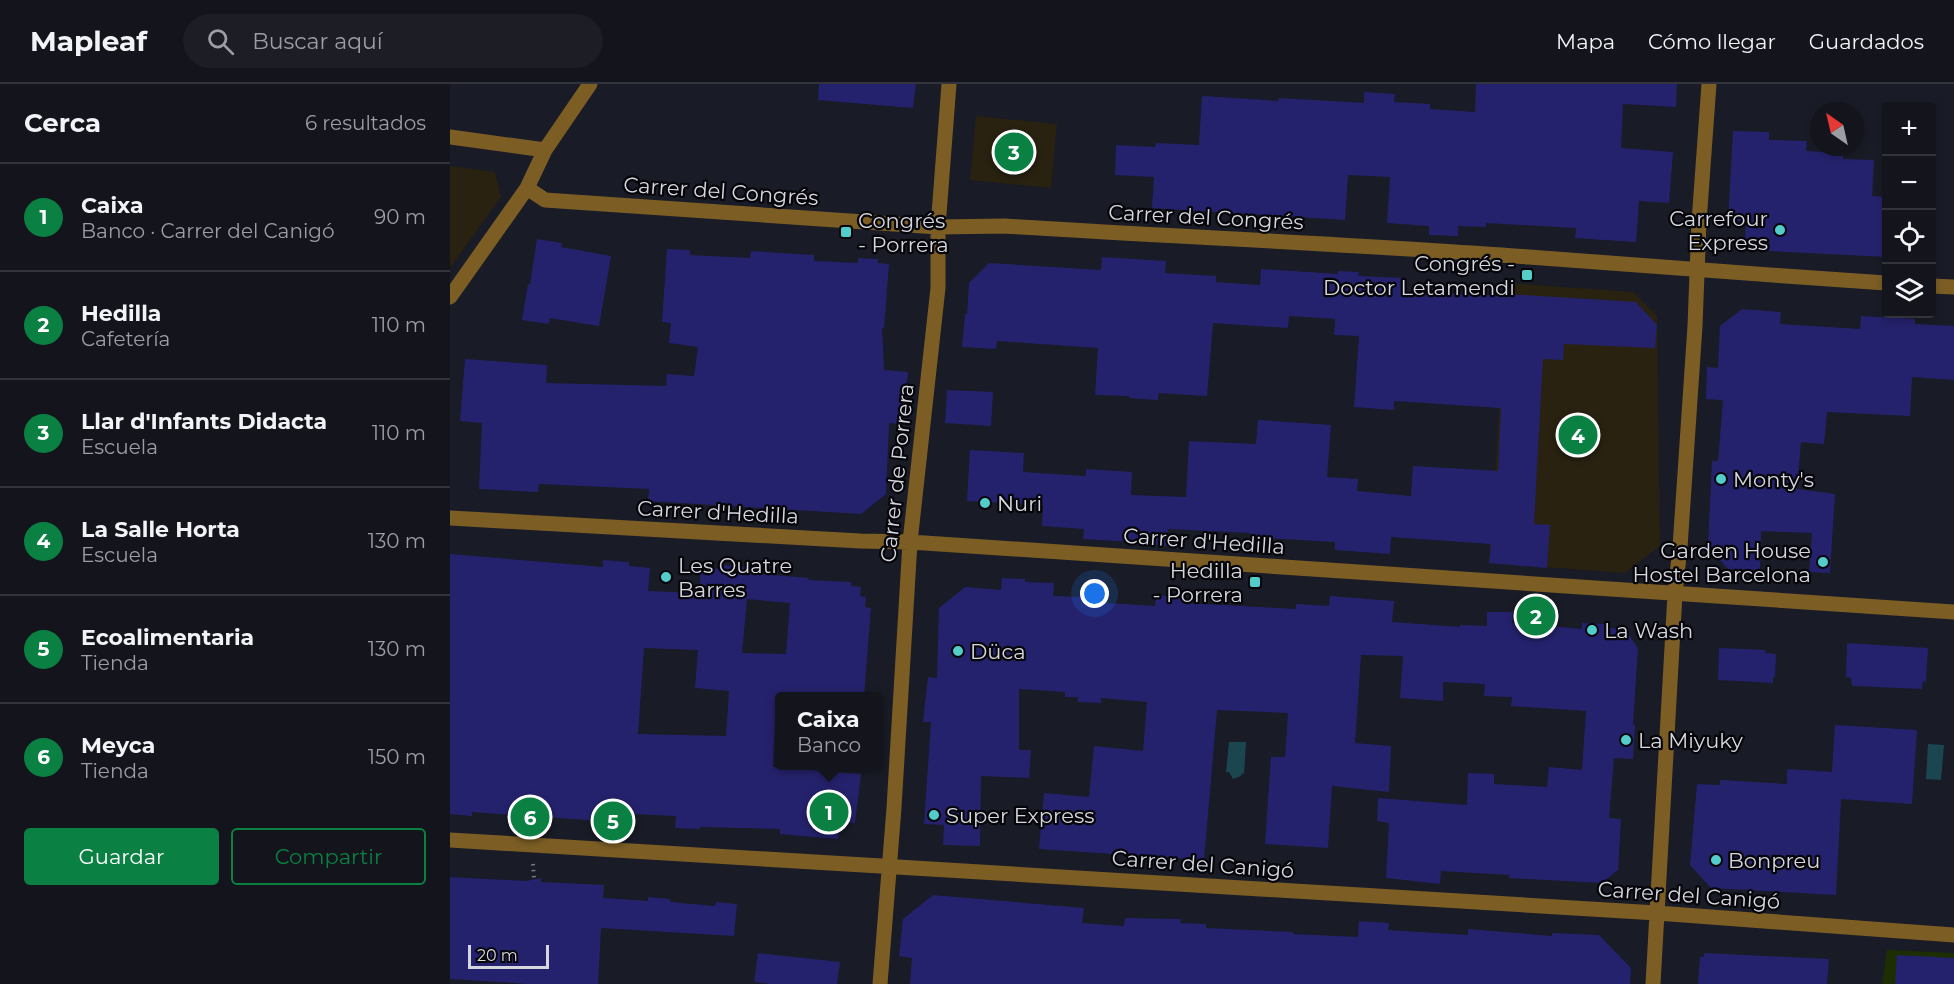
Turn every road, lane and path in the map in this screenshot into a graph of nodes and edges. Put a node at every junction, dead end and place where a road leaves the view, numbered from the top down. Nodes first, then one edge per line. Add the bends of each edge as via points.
1 (590, 84) edge
2 (949, 84) edge
3 (1709, 84) edge
4 (450, 137) edge
5 (545, 150) junction
6 (527, 188) junction
7 (938, 227) junction
8 (1698, 268) junction
9 (1882, 283) edge
10 (1936, 285) edge
11 (1954, 287) edge
12 (450, 297) edge
13 (450, 518) edge
14 (910, 542) junction
15 (1675, 594) junction
16 (1954, 612) edge
17 (450, 840) edge
18 (889, 866) junction
19 (533, 873) dead end
20 (534, 879) dead end
21 (1657, 913) junction
22 (1954, 935) edge
23 (880, 984) edge
24 (1653, 984) edge

1 - 5 street
2 - 7 street, Carrer de Porrera
3 - 8 street
4 - 5 street
5 - 6 street
6 - 7 street, Carrer del Congrés via 545,200
6 - 12 street
7 - 8 street, Carrer del Congrés via 1005,226
7 - 14 street, Carrer de Porrera via 938,288
8 - 9 street, Carrer del Congrés
8 - 15 street
10 - 11 street
13 - 14 street, Carrer d'Hedilla
14 - 15 street, Carrer d'Hedilla
14 - 18 street, Carrer de Porrera
15 - 16 street, Carrer d'Hedilla
15 - 21 street
17 - 18 street, Carrer del Canigó
18 - 21 street, Carrer del Canigó
18 - 23 street, Carrer de Porrera
19 - 20 path
21 - 22 street, Carrer del Canigó
21 - 24 street

